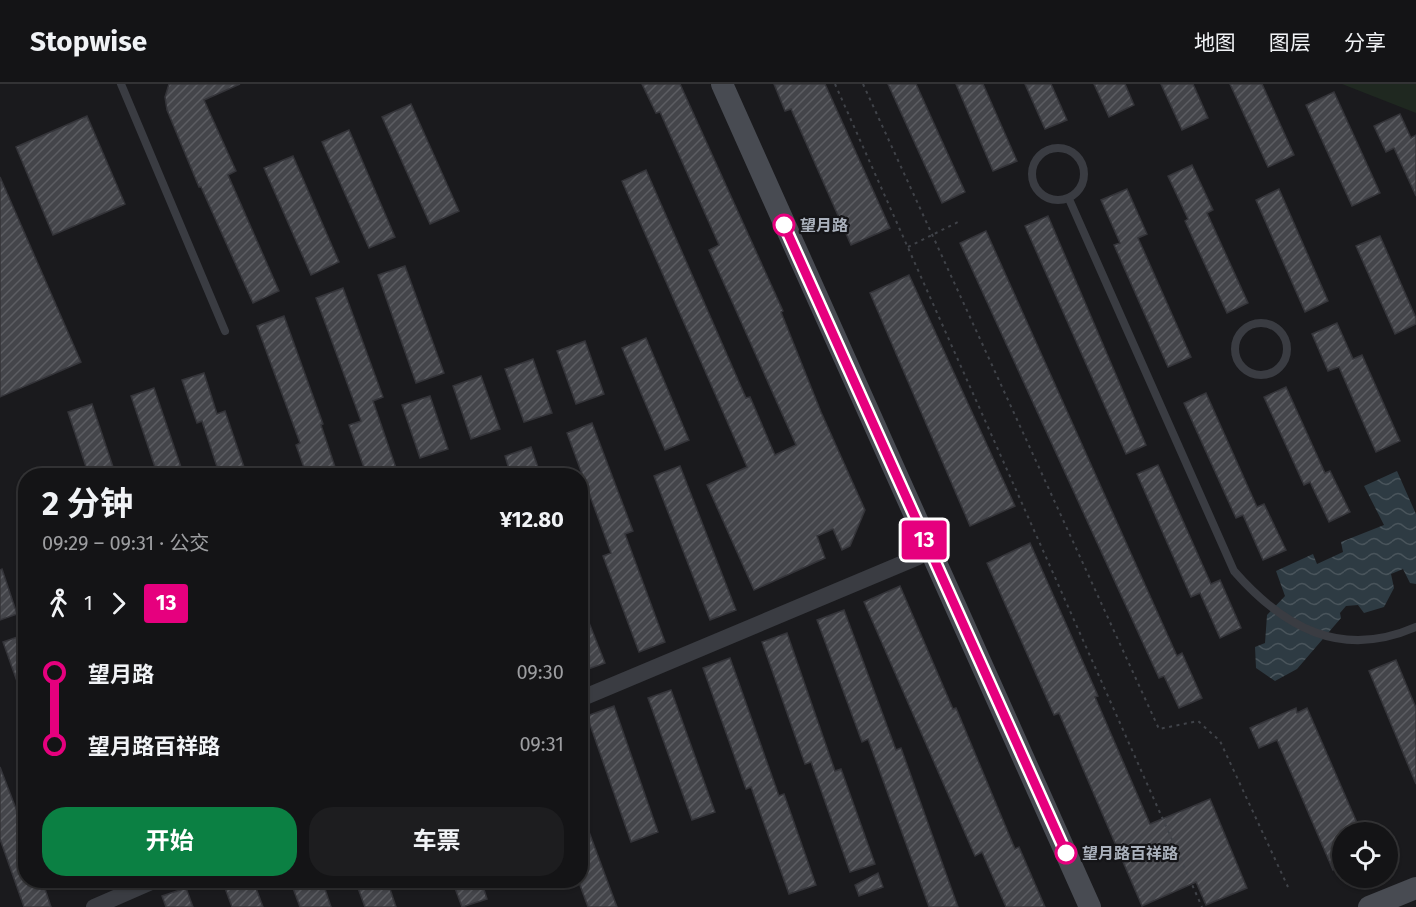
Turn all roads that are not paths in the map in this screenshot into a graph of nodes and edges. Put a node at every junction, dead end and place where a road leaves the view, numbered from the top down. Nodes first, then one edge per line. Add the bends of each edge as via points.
1 (122, 84) edge
2 (708, 84) edge
3 (722, 84) edge
4 (1069, 199) junction
5 (1275, 327) joint
6 (225, 331) dead end
7 (918, 558) junction
8 (1416, 627) edge
9 (588, 696) edge
10 (138, 888) edge
11 (1416, 888) edge
12 (1416, 904) edge
13 (94, 907) edge
14 (1074, 907) edge
15 (1090, 907) edge
16 (1370, 907) edge
17 (1409, 907) edge

1 - 6 lane
2 - 7 street
3 - 15 street
4 - 4 lane via 1080,190 1085,177 1082,163 1074,152 1061,147 1047,150 1036,159 1034,185 1043,196 1056,201
4 - 8 lane via 1234,571 1259,600 1293,623 1336,639 1361,640
5 - 5 lane via 1251,325 1238,336 1237,360 1250,372 1267,374 1282,365 1287,348
7 - 9 street
7 - 14 street
10 - 13 street
11 - 16 street
12 - 17 street

